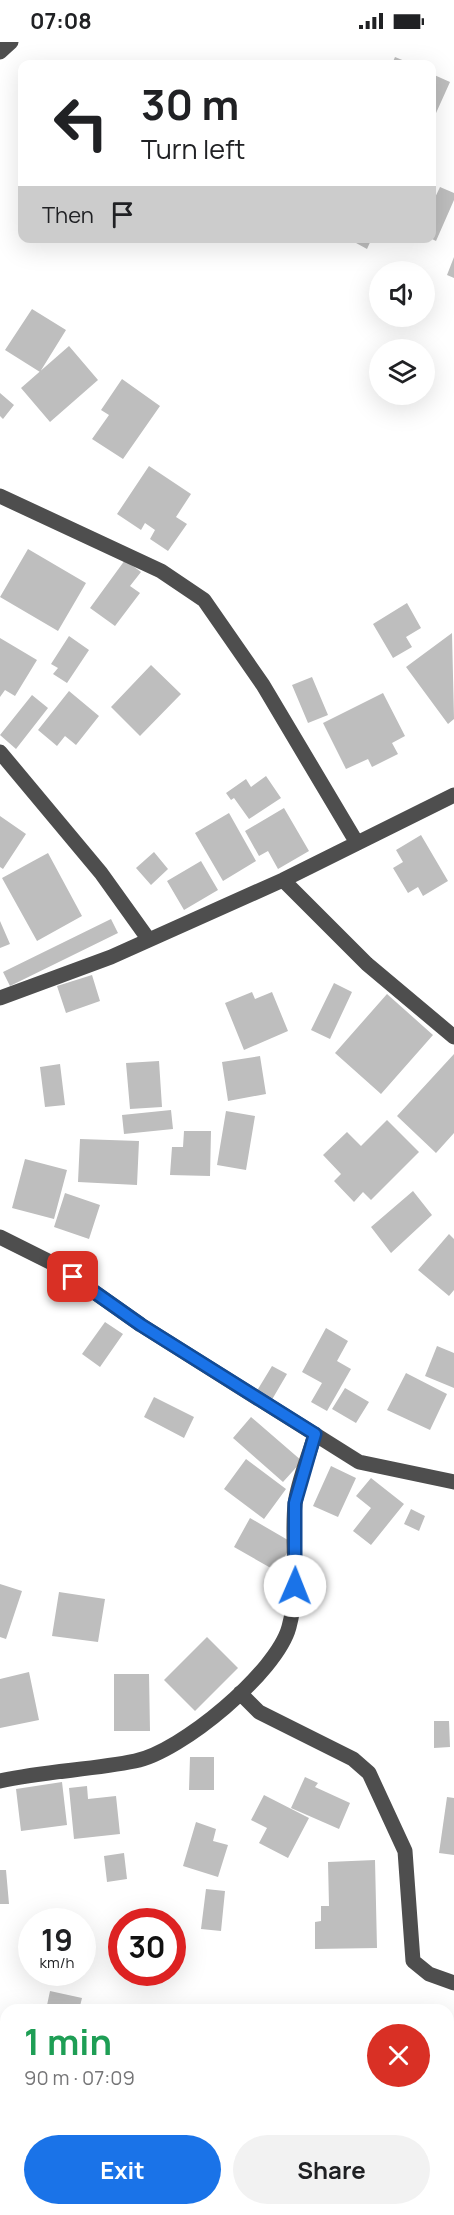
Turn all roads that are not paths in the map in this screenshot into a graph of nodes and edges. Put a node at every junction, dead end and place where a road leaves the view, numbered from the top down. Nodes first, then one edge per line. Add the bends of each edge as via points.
1 (11, 42) edge
2 (0, 52) edge
3 (0, 496) edge
4 (0, 752) edge
5 (454, 795) edge
6 (357, 843) junction
7 (283, 880) junction
8 (149, 940) junction
9 (0, 998) edge
10 (454, 1037) edge
11 (0, 1237) edge
12 (315, 1434) junction
13 (454, 1482) edge
14 (240, 1693) junction
15 (0, 1781) edge
16 (454, 1983) edge

1 - 2 street
3 - 6 street via 161,570 204,600 263,685
4 - 8 street via 101,873
5 - 6 street
6 - 7 street
7 - 8 street
7 - 10 street via 367,964
8 - 9 street
11 - 12 street via 56,1265 141,1325
12 - 13 street via 359,1462
12 - 14 street via 295,1503 295,1586 290,1626 283,1646
14 - 15 street via 182,1740 138,1761
14 - 16 street via 259,1712 353,1758 369,1773 405,1851 413,1961 429,1974

